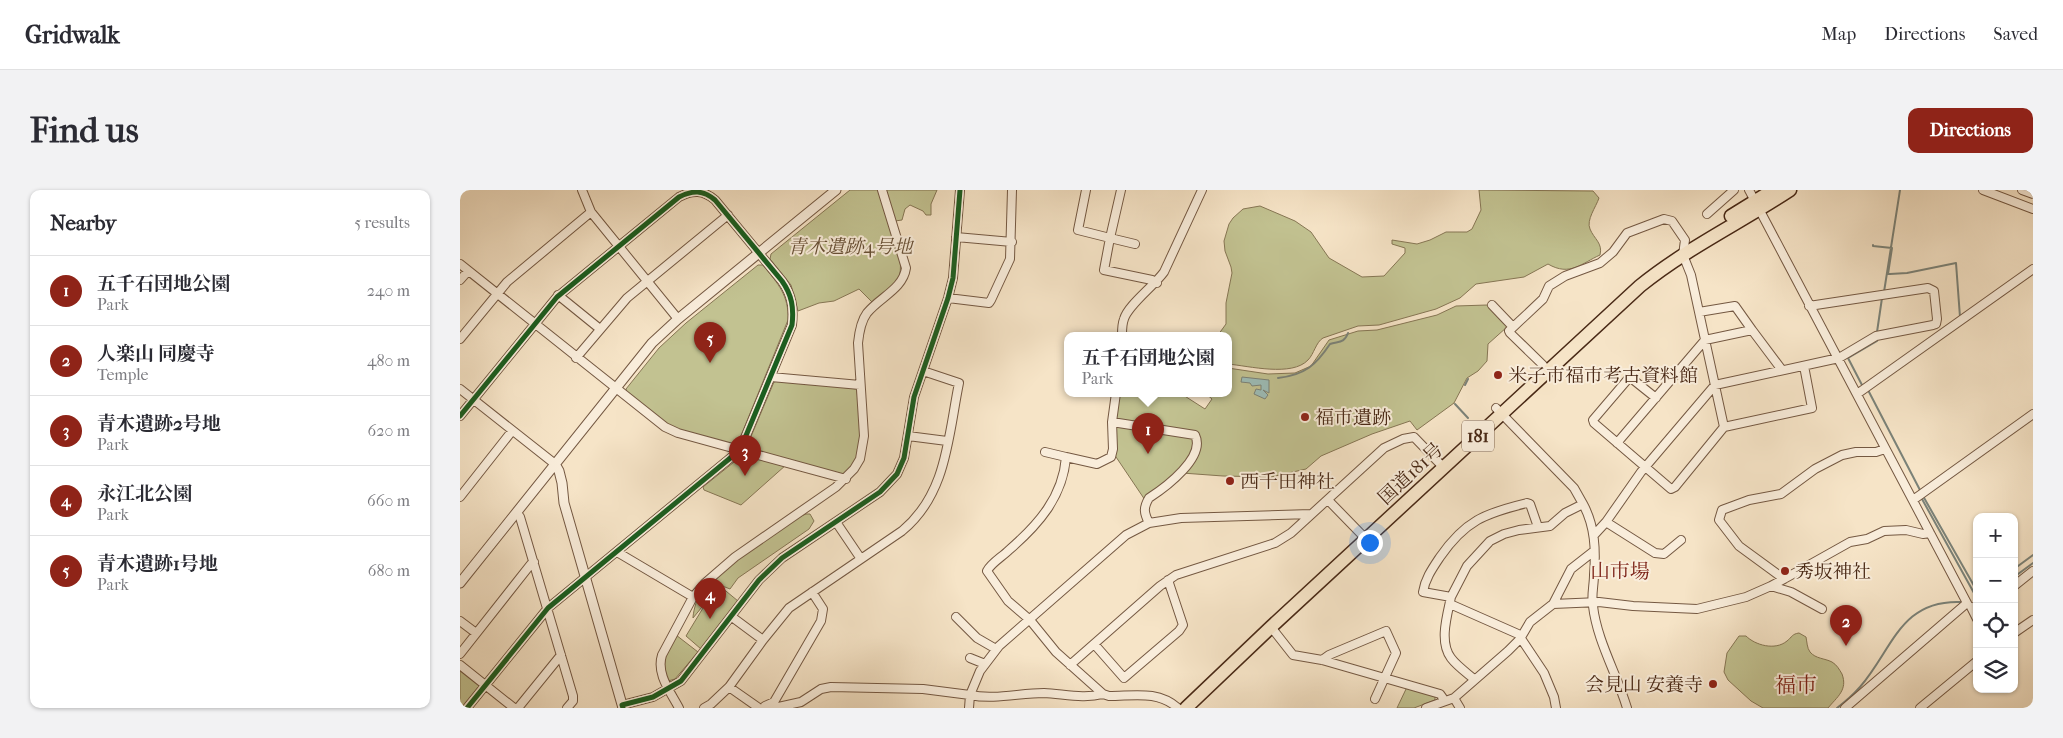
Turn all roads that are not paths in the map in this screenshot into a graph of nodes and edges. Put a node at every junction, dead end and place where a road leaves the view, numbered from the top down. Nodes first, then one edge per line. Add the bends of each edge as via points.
1 (582, 190) edge
2 (672, 190) edge
3 (836, 190) edge
4 (882, 190) edge
5 (960, 190) edge
6 (1012, 190) edge
7 (1086, 190) edge
8 (1121, 190) edge
9 (1202, 190) edge
10 (1734, 190) edge
11 (1749, 190) edge
12 (1773, 190) edge
13 (1790, 190) edge
14 (1984, 190) edge
15 (2022, 190) edge
16 (2033, 194) edge
17 (679, 197) junction
18 (1757, 206) junction
19 (2033, 209) edge
20 (591, 212) junction
21 (1707, 214) dead end
22 (728, 215) junction
23 (956, 237) junction
24 (1110, 238) junction
25 (1012, 242) junction
26 (1135, 244) dead end
27 (618, 247) junction
28 (1684, 249) junction
29 (758, 253) junction
30 (460, 264) edge
31 (2033, 269) edge
32 (468, 271) junction
33 (460, 280) edge
34 (646, 281) junction
35 (1157, 282) junction
36 (496, 294) junction
37 (558, 295) junction
38 (948, 298) junction
39 (1492, 305) dead end
40 (1809, 306) junction
41 (1699, 312) junction
42 (678, 319) junction
43 (533, 324) junction
44 (1513, 328) junction
45 (600, 329) junction
46 (1752, 330) junction
47 (1122, 332) edge
48 (460, 339) edge
49 (1705, 340) junction
50 (576, 358) junction
51 (1839, 358) junction
52 (1543, 365) junction
53 (1804, 366) junction
54 (1782, 370) junction
55 (922, 371) junction
56 (771, 377) junction
57 (860, 385) junction
58 (1715, 385) junction
59 (615, 388) junction
60 (460, 389) edge
61 (1857, 394) junction
62 (1115, 397) edge
63 (1656, 398) junction
64 (474, 399) junction
65 (1498, 411) junction
66 (2033, 414) edge
67 (460, 416) edge
68 (1112, 422) junction
69 (1724, 427) junction
70 (512, 431) junction
71 (908, 436) junction
72 (947, 441) junction
73 (1617, 444) junction
74 (1885, 449) junction
75 (740, 450) junction
76 (1045, 452) dead end
77 (1066, 457) junction
78 (555, 464) junction
79 (1441, 465) junction
80 (1646, 468) junction
81 (846, 479) junction
82 (460, 497) edge
83 (1328, 500) junction
84 (1912, 500) junction
85 (1583, 504) junction
86 (517, 513) junction
87 (1311, 514) junction
88 (836, 522) junction
89 (1606, 522) junction
90 (1149, 523) junction
91 (1538, 527) junction
92 (1930, 533) junction
93 (1594, 535) junction
94 (1364, 537) junction
95 (1681, 540) dead end
96 (1594, 551) junction
97 (617, 552) junction
98 (861, 559) junction
99 (534, 562) junction
100 (2033, 571) edge
101 (586, 577) junction
102 (461, 578) edge
103 (1784, 579) junction
104 (1168, 580) junction
105 (2018, 583) edge
106 (1771, 586) junction
107 (812, 592) junction
108 (693, 597) junction
109 (1450, 601) junction
110 (1592, 603) junction
111 (1553, 604) junction
112 (1972, 607) edge
113 (548, 608) junction
114 (1822, 609) dead end
115 (732, 617) junction
116 (956, 617) dead end
117 (1030, 620) junction
118 (2033, 620) edge
119 (460, 621) edge
120 (1271, 627) junction
121 (2018, 630) edge
122 (476, 633) junction
123 (1520, 638) junction
124 (763, 640) junction
125 (1095, 645) junction
126 (996, 649) junction
127 (460, 654) edge
128 (562, 655) junction
129 (970, 658) dead end
130 (1322, 660) junction
131 (985, 664) junction
132 (1973, 664) edge
133 (460, 665) edge
134 (1070, 665) junction
135 (1384, 679) junction
136 (1474, 679) junction
137 (486, 685) junction
138 (729, 687) junction
139 (668, 689) junction
140 (1102, 694) junction
141 (970, 696) junction
142 (1454, 698) junction
143 (1375, 699) dead end
144 (1445, 701) junction
145 (622, 706) edge
146 (762, 707) edge
147 (467, 708) edge
148 (516, 708) edge
149 (567, 708) edge
150 (680, 708) edge
151 (704, 708) edge
152 (968, 708) edge
153 (1179, 708) edge
154 (1186, 708) edge
155 (1426, 708) edge
156 (1460, 708) edge
157 (1556, 708) edge
158 (1627, 708) edge
159 (1845, 708) edge
160 (1920, 708) edge

1 - 20 street
2 - 17 street
3 - 29 street
4 - 57 street via 906,268 902,281 867,313 860,328
5 - 23 street
6 - 25 street
7 - 24 street via 1078,230
8 - 24 street
9 - 35 street
10 - 21 street
11 - 18 street
12 - 18 highway, 国道181号 / 181
13 - 18 highway, 国道181号 / 181
14 - 19 street
15 - 16 street
17 - 22 street via 692,191 708,193
17 - 27 street
18 - 28 highway, 国道181号 / 181
18 - 40 street
20 - 27 street
20 - 36 street
22 - 29 street
22 - 34 street
23 - 25 street
23 - 38 street
24 - 26 street
24 - 35 street via 1104,270
25 - 38 street via 1010,259 989,303
27 - 34 street
27 - 37 street
28 - 41 street
28 - 44 street via 1683,235 1668,219 1627,233 1600,263 1565,276 1549,286 1543,299
28 - 52 highway, 国道181号 / 181 via 1648,269
28 - 65 highway, 国道181号 / 181
29 - 42 street
29 - 56 street via 786,287 794,312
30 - 32 street
31 - 61 street
32 - 33 street
32 - 36 street
34 - 42 street
34 - 45 street
35 - 47 street via 1128,312
36 - 43 street
36 - 48 street
37 - 43 street
37 - 45 street
38 - 55 street
39 - 44 street
40 - 51 street
40 - 51 street via 1928,288 1934,291 1936,324 1876,336
41 - 46 street via 1735,306
41 - 49 street
42 - 59 street via 652,343
43 - 50 street
43 - 64 street
44 - 52 street via 1510,333
45 - 50 street
46 - 49 street
46 - 54 street
49 - 58 street
49 - 63 street
50 - 59 street
51 - 53 street
51 - 61 street
52 - 65 highway, 国道181号 / 181
53 - 54 street
53 - 69 street via 1812,408
54 - 58 street
55 - 71 street
55 - 72 street via 959,383
56 - 57 street
56 - 75 street
57 - 81 street via 863,446 860,459
58 - 69 street
58 - 80 street
59 - 75 street via 666,428
59 - 78 street
60 - 64 street
61 - 74 street
62 - 68 street
63 - 73 street
63 - 73 street via 1631,378 1628,379 1593,420
64 - 67 street
64 - 70 street
65 - 79 highway, 国道181号 / 181
65 - 85 street via 1574,488
66 - 84 street
68 - 77 street via 1111,457 1097,464
68 - 90 street via 1195,434 1198,440 1191,461 1149,498 1144,513
69 - 80 street via 1673,488
70 - 78 street
70 - 82 street
71 - 72 street
71 - 88 street via 904,458 892,480
72 - 98 street via 937,486 916,520
73 - 80 street
74 - 84 street
74 - 103 street via 1842,455 1815,469 1781,494 1749,500 1722,510 1718,515 1718,520 1739,546
75 - 81 street
75 - 97 street
76 - 77 street
77 - 117 street via 1063,479 1053,501 1019,542 987,570 1008,601
78 - 86 street
78 - 101 street
79 - 83 street via 1414,437 1403,439 1384,448
79 - 94 highway, 国道181号 / 181
80 - 89 street
81 - 108 street via 735,557
83 - 87 street
83 - 94 street
84 - 92 street
85 - 91 street via 1550,526
85 - 93 street
86 - 99 street
86 - 102 street
87 - 90 street via 1181,518
87 - 104 street via 1292,533 1275,543
88 - 98 street
88 - 115 street via 782,558 759,580
89 - 93 street
89 - 95 street via 1657,554 1664,554
90 - 117 street via 1126,535
91 - 109 street via 1504,534 1490,541 1467,566
91 - 109 street via 1527,503 1492,512 1463,528 1424,582 1422,592
92 - 103 street via 1884,531 1850,542
92 - 112 street
93 - 96 street
94 - 120 highway, 国道181号 / 181
94 - 153 highway, 国道181号 / 181 via 1235,652
96 - 110 street
96 - 111 street via 1571,569
97 - 101 street
97 - 108 street
98 - 107 street
99 - 113 street
99 - 122 street
100 - 105 street
101 - 113 street
101 - 145 street
103 - 106 street
104 - 125 street
104 - 125 street via 1183,625 1179,632 1124,678
106 - 110 street via 1746,597 1697,609
106 - 114 street via 1791,592
107 - 124 street via 790,608
107 - 146 street via 823,608 821,621 774,702
108 - 139 street via 659,664
109 - 123 street via 1514,632
109 - 136 street via 1445,639 1447,652
110 - 111 street
110 - 158 street via 1600,637
111 - 123 street via 1530,622
112 - 159 street
113 - 128 street
113 - 137 street
115 - 124 street
115 - 139 street via 681,681
116 - 126 street via 977,638
117 - 126 street
117 - 134 street
118 - 121 street
119 - 122 street
120 - 130 street via 1293,655
120 - 154 highway, 国道181号 / 181
122 - 127 street
123 - 136 street
123 - 157 street via 1544,672
124 - 138 street
125 - 134 street
126 - 131 street
128 - 148 street
128 - 149 street via 573,696
129 - 131 street
130 - 135 street
130 - 135 street via 1386,631 1396,653
131 - 141 street
132 - 160 street
133 - 137 street
134 - 140 street
135 - 143 street
135 - 144 street via 1440,694
136 - 142 street
137 - 147 street
137 - 148 street
138 - 146 street
138 - 151 street
139 - 145 street
139 - 150 street
140 - 141 street
140 - 153 street via 1157,696
141 - 146 street via 923,689 831,687 821,689 801,702 774,708
141 - 152 street
142 - 144 street
142 - 156 street
144 - 155 street

